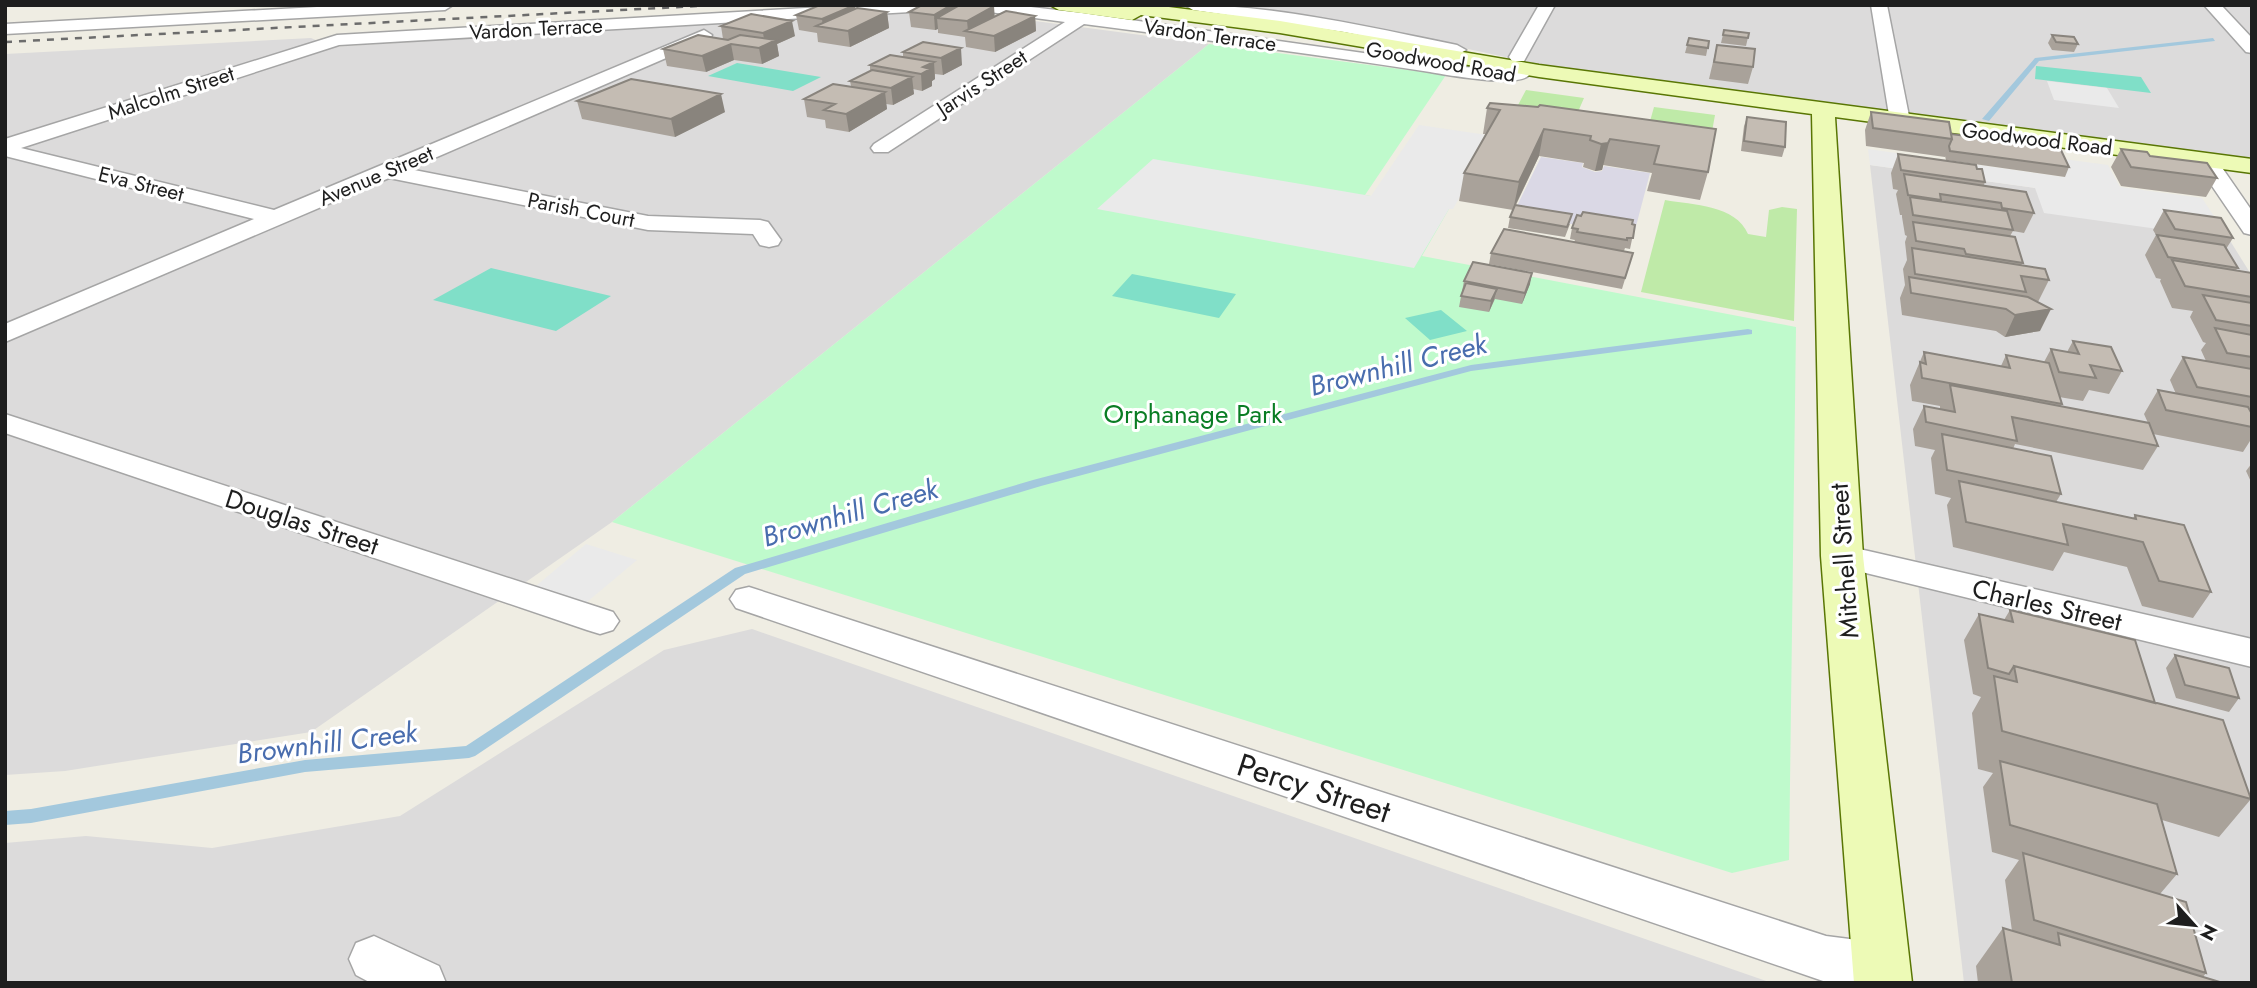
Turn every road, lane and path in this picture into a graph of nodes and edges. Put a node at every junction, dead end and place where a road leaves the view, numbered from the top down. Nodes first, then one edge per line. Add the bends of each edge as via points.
1 (444, 5) edge
2 (945, 5) edge
3 (974, 5) edge
4 (1059, 5) edge
5 (1108, 5) edge
6 (1193, 5) edge
7 (1547, 5) edge
8 (1879, 5) edge
9 (2212, 5) edge
10 (746, 17) junction
11 (1082, 18) junction
12 (5, 29) edge
13 (337, 40) joint
14 (1345, 45) junction
15 (2252, 47) edge
16 (1321, 50) junction
17 (1523, 67) junction
18 (1900, 121) junction
19 (1824, 124) junction
20 (5, 148) edge
21 (881, 148) dead end
22 (2206, 160) junction
23 (2252, 166) edge
24 (387, 171) junction
25 (277, 218) junction
26 (2252, 228) edge
27 (769, 240) dead end
28 (5, 334) edge
29 (5, 423) edge
30 (1842, 556) junction
31 (749, 599) dead end
32 (600, 621) dead end
33 (2252, 653) edge
34 (374, 959) dead end
35 (1882, 974) edge
36 (421, 983) edge

1 - 12 street
2 - 10 street, Vardon Terrace
3 - 11 street, Vardon Terrace
4 - 14 main road, Goodwood Road
5 - 17 main road, Goodwood Road via 1280,27
6 - 17 street via 1344,27
7 - 17 street
8 - 18 street
9 - 15 street
10 - 13 street, Vardon Terrace
10 - 24 street, Avenue Street
11 - 16 street, Vardon Terrace
11 - 21 street, Jarvis Street
13 - 20 street, Malcolm Street
14 - 16 street, Vardon Terrace via 1339,50
14 - 17 main road, Goodwood Road
16 - 17 street, Vardon Terrace via 1462,72
17 - 19 main road, Goodwood Road via 1787,111
17 - 19 main road, Goodwood Road via 1790,104
18 - 19 main road, Goodwood Road
18 - 22 main road, Goodwood Road
19 - 30 main road, Mitchell Street
20 - 25 street, Eva Street
22 - 23 main road, Goodwood Road
22 - 26 street
24 - 25 street, Avenue Street
24 - 27 street, Parish Court via 648,223 760,227
25 - 28 street, Avenue Street
29 - 32 street, Douglas Street
30 - 33 street, Charles Street
30 - 35 main road, Mitchell Street
31 - 35 street, Percy Street
34 - 36 street

